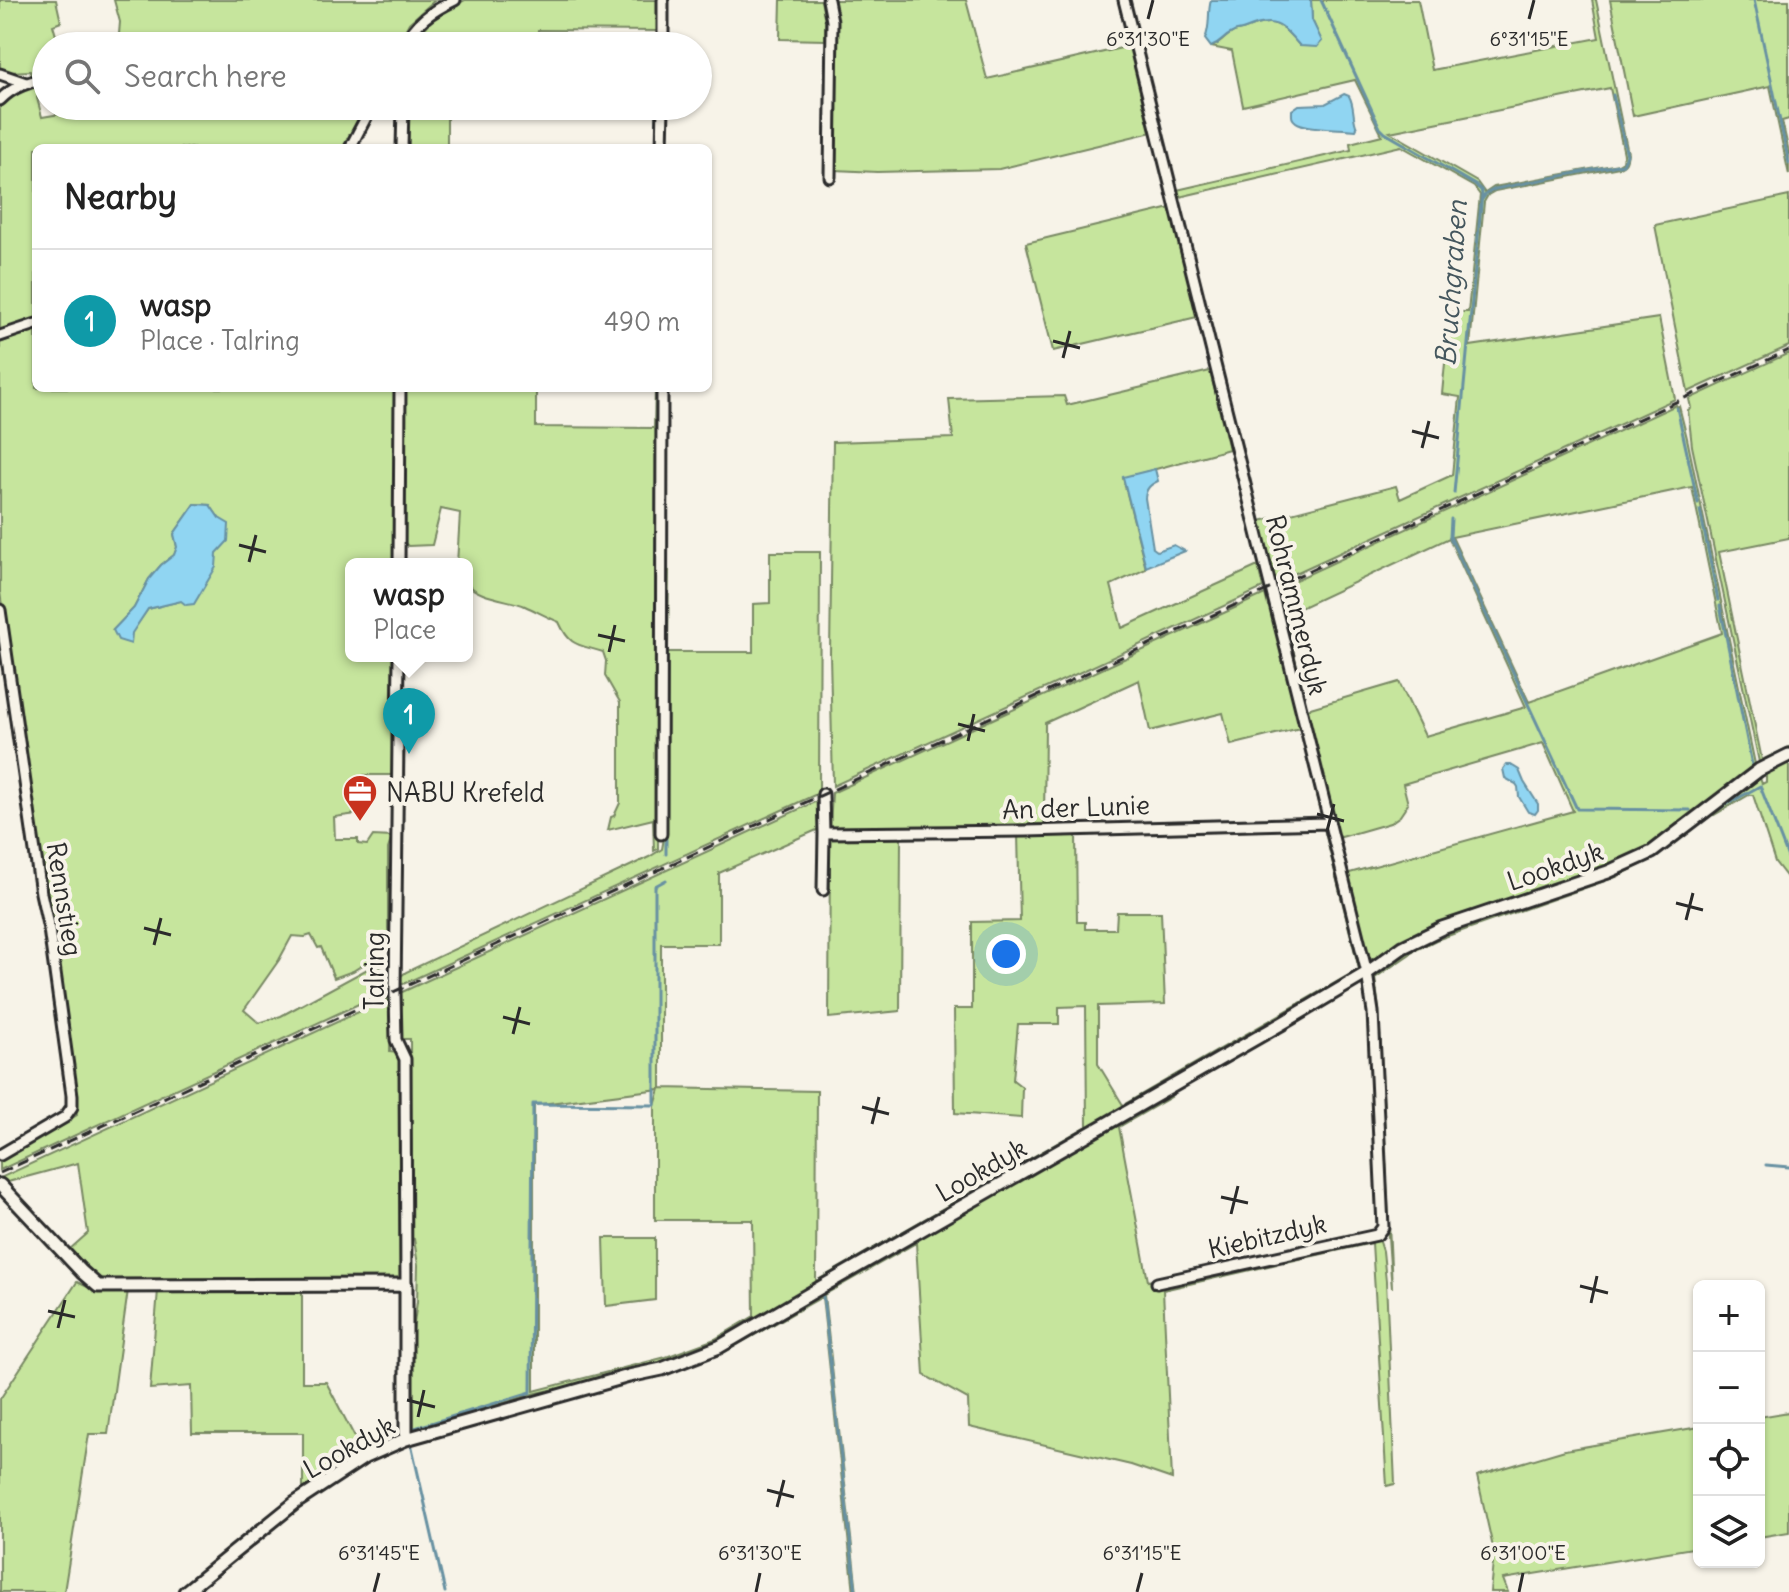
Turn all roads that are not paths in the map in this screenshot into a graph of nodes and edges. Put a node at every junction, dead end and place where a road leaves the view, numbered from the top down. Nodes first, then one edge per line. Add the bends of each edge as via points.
1 (455, 0) edge
2 (663, 0) edge
3 (828, 0) edge
4 (1124, 0) edge
5 (411, 32) edge
6 (663, 32) edge
7 (0, 74) edge
8 (32, 82) edge
9 (26, 83) junction
10 (0, 100) edge
11 (365, 120) edge
12 (403, 120) edge
13 (663, 120) edge
14 (352, 144) edge
15 (402, 144) edge
16 (662, 144) edge
17 (830, 177) dead end
18 (32, 325) edge
19 (0, 336) edge
20 (400, 392) edge
21 (662, 392) edge
22 (399, 558) edge
23 (0, 610) edge
24 (399, 662) edge
25 (1789, 755) edge
26 (823, 794) dead end
27 (1328, 823) junction
28 (824, 833) junction
29 (661, 834) dead end
30 (823, 890) dead end
31 (1367, 973) junction
32 (0, 1155) edge
33 (0, 1185) edge
34 (1383, 1227) joint
35 (1157, 1283) dead end
36 (406, 1285) junction
37 (406, 1439) junction
38 (185, 1592) edge

1 - 5 street
2 - 6 street
3 - 17 street
4 - 27 street, Rohrammerdyk
7 - 9 street
8 - 9 street
9 - 10 street
11 - 14 street
12 - 15 street
13 - 16 street
18 - 19 street
20 - 22 street
21 - 29 street
23 - 32 street, Rennstieg via 72,1095 65,1117
24 - 36 street, Talring via 395,992 396,1040 405,1059
25 - 31 street, Lookdyk via 1759,770 1652,852 1442,928
26 - 28 street
27 - 28 street, An der Lunie
27 - 31 street, Rohrammerdyk
28 - 30 street
31 - 34 street, Rohrammerdyk
31 - 37 street, Lookdyk via 719,1347 662,1369
33 - 36 street via 98,1286
34 - 35 street, Kiebitzdyk via 1377,1235
36 - 37 street, Talring
37 - 38 street, Lookdyk via 365,1457 295,1503

